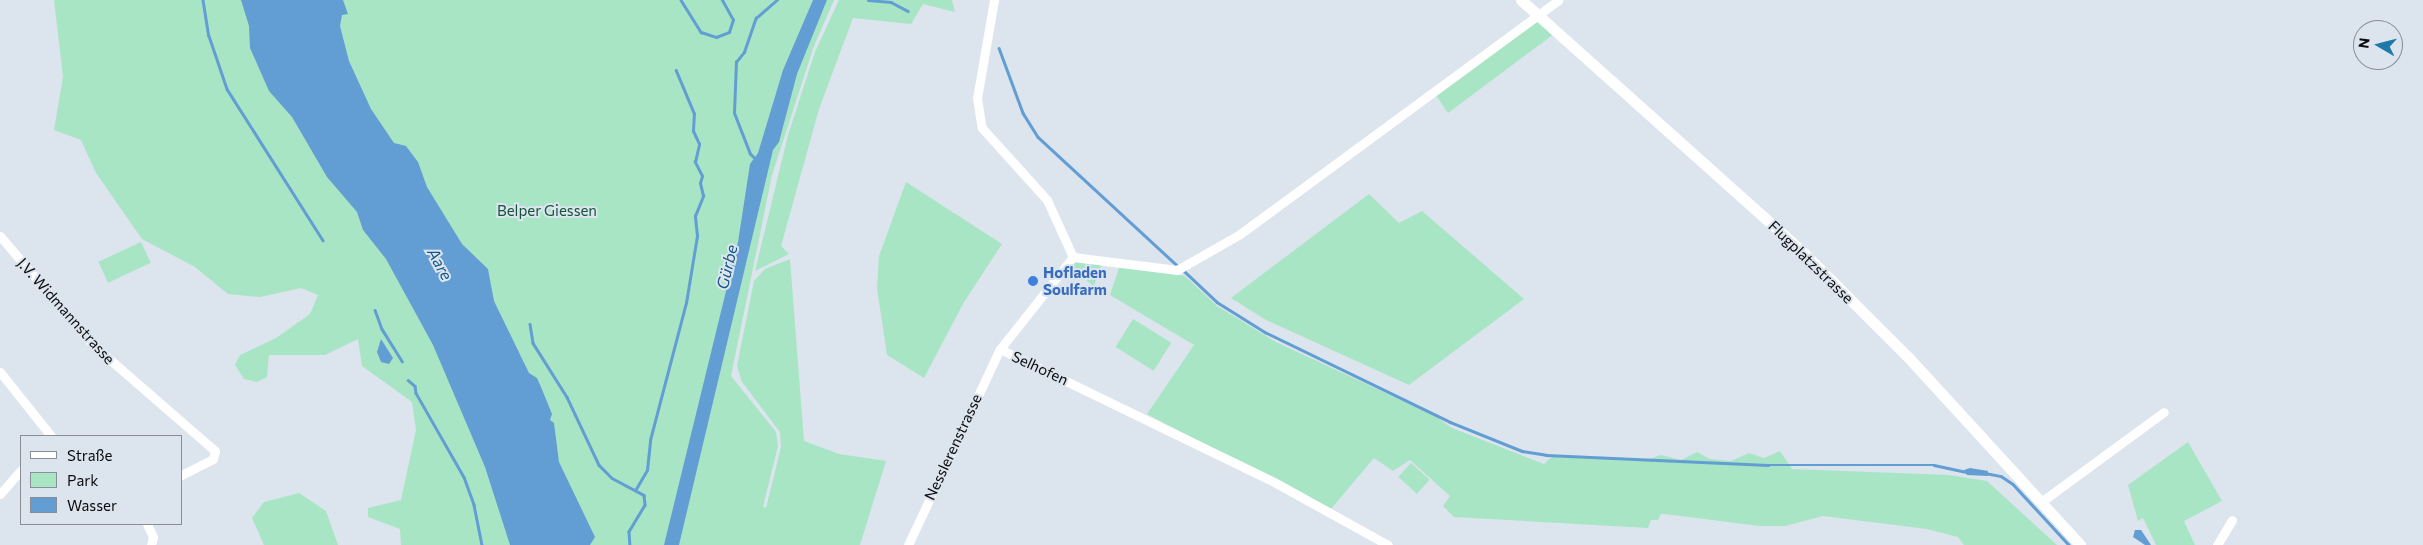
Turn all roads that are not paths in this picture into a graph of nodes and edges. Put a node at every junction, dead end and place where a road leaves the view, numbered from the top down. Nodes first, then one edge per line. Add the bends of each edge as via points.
1 (994, 0) edge
2 (1521, 0) edge
3 (1558, 0) edge
4 (1538, 15) junction
5 (0, 236) edge
6 (1073, 257) junction
7 (1000, 349) junction
8 (0, 372) edge
9 (2164, 412) dead end
10 (50, 435) edge
11 (20, 471) edge
12 (182, 474) edge
13 (0, 494) edge
14 (2041, 502) junction
15 (2232, 520) dead end
16 (147, 525) edge
17 (151, 545) edge
18 (908, 545) edge
19 (1388, 545) edge
20 (2080, 545) edge
21 (2217, 545) edge

1 - 6 street via 977,98 982,128 1047,200
2 - 4 street, Flugplatzstrasse
3 - 4 street
4 - 6 street via 1240,234 1181,268
4 - 14 street, Flugplatzstrasse via 1802,251 1908,357
5 - 12 street, J.V. Widmannstrasse via 92,344 216,452 209,461
6 - 7 street, Selhofen
7 - 18 street, Nesslerenstrasse
7 - 19 street, Selhofen via 1240,464
8 - 10 street
9 - 14 street
11 - 13 street
14 - 20 street, Flugplatzstrasse
15 - 21 street
16 - 17 street via 153,537

